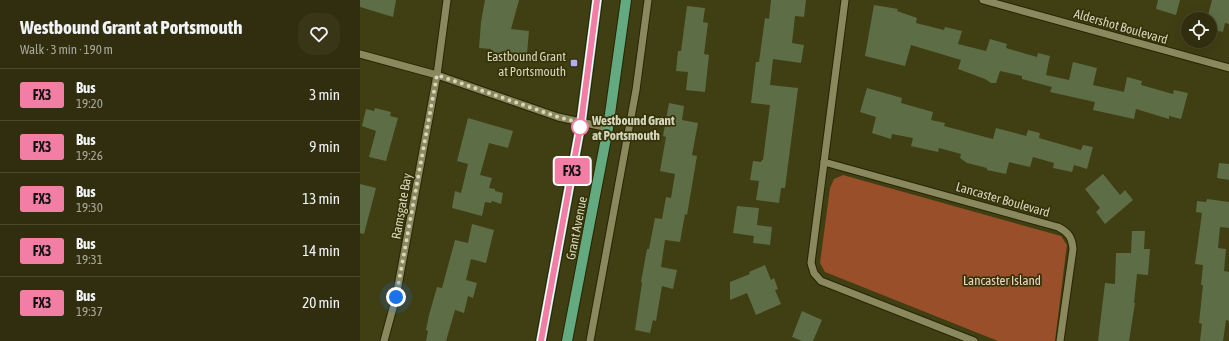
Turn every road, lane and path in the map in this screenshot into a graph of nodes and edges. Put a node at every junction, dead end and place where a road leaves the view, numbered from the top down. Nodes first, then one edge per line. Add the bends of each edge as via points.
1 (447, 0) edge
2 (597, 0) edge
3 (626, 0) edge
4 (648, 0) edge
5 (845, 0) edge
6 (983, 0) edge
7 (360, 54) edge
8 (1229, 68) edge
9 (437, 75) junction
10 (581, 123) junction
11 (608, 128) junction
12 (824, 162) junction
13 (384, 341) edge
14 (541, 341) edge
15 (567, 341) edge
16 (590, 341) edge
17 (974, 341) edge
18 (1060, 341) edge

1 - 9 street, Ramsgate Bay
2 - 10 main road, Grant Avenue
3 - 11 main road, Grant Avenue
4 - 16 street via 636,90
5 - 12 street
6 - 8 street, Aldershot Boulevard
7 - 9 street
9 - 10 street
9 - 13 street, Ramsgate Bay via 396,297
10 - 11 street
10 - 14 main road, Grant Avenue
11 - 15 main road, Grant Avenue
12 - 17 street via 811,263 814,273 821,282
12 - 18 street, Lancaster Boulevard via 1064,230 1070,235 1073,249

